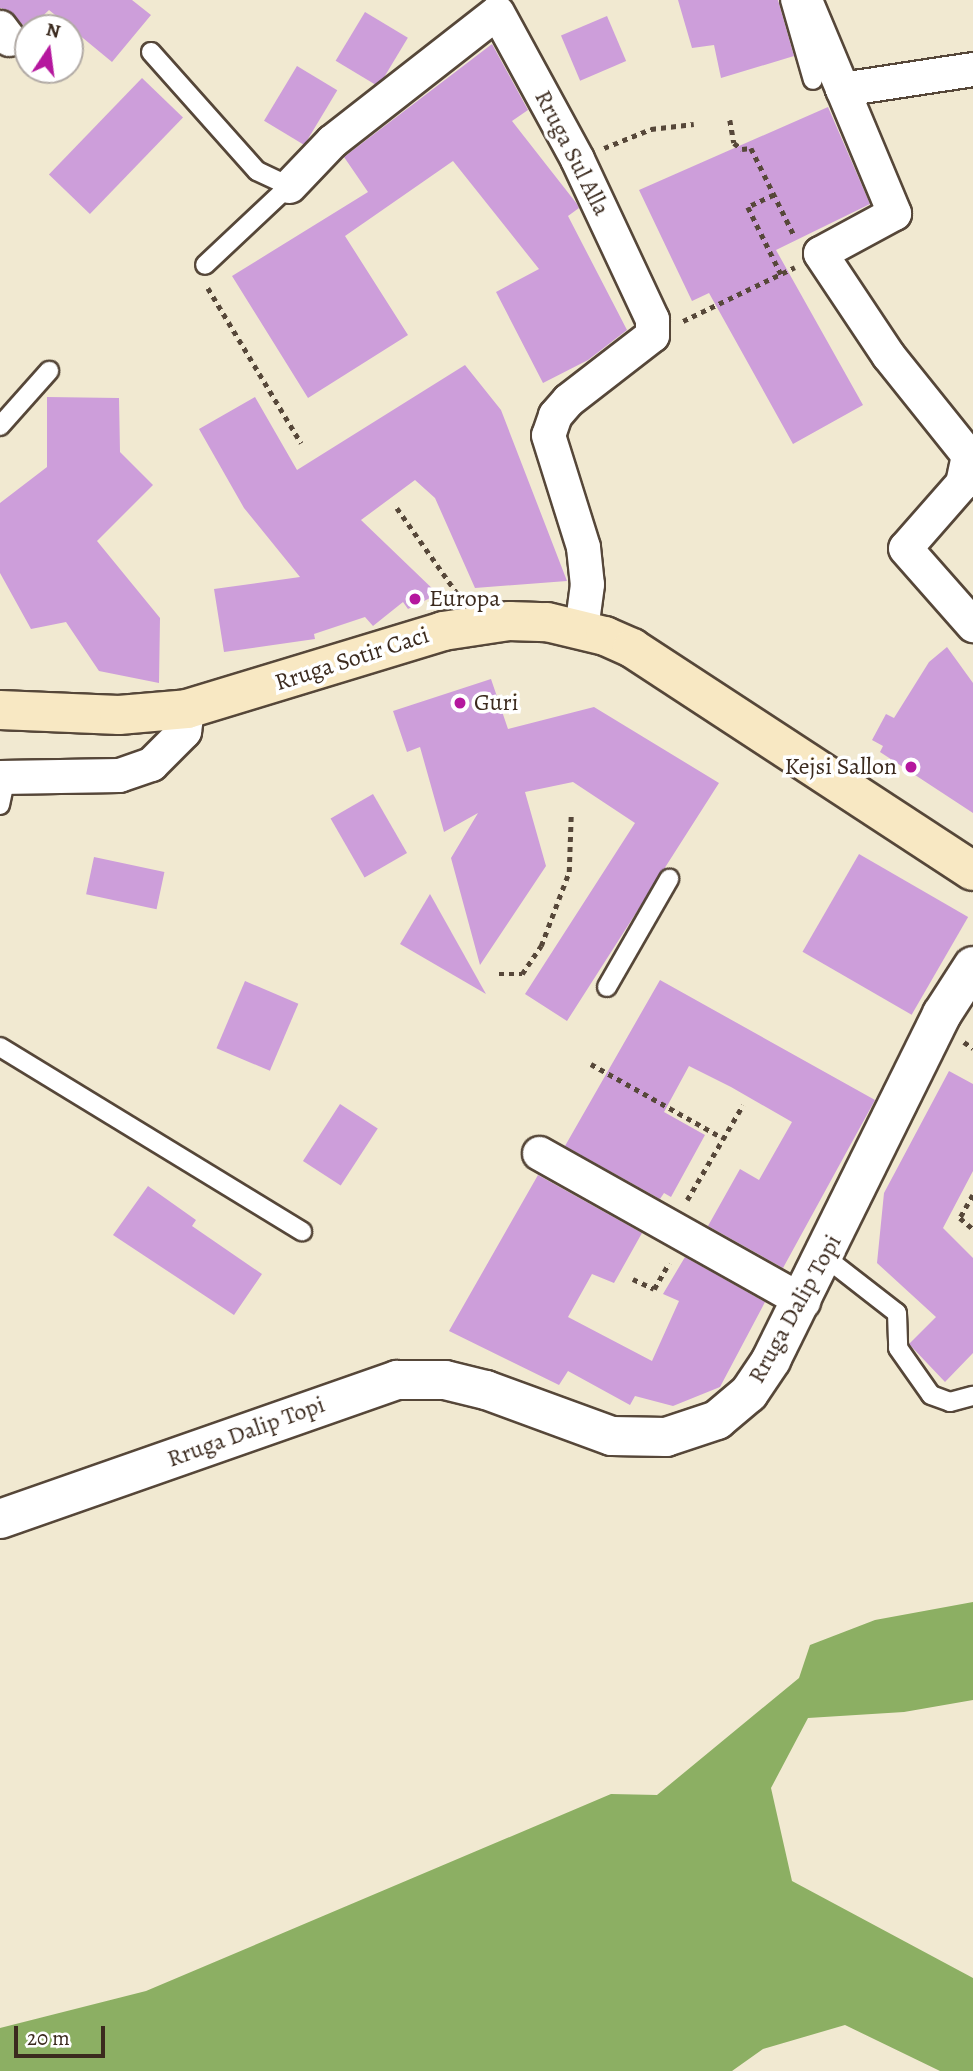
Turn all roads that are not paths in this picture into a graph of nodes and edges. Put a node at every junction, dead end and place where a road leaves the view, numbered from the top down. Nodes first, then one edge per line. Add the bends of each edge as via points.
1 (789, 0) edge
2 (805, 0) edge
3 (151, 52) dead end
4 (973, 69) edge
5 (828, 85) junction
6 (289, 186) junction
7 (205, 265) road end
8 (49, 371) dead end
9 (0, 426) edge
10 (973, 625) edge
11 (581, 629) junction
12 (187, 709) junction
13 (0, 710) edge
14 (2, 786) edge
15 (973, 871) edge
16 (669, 879) dead end
17 (973, 966) edge
18 (607, 987) dead end
19 (0, 1046) edge
20 (539, 1153) dead end
21 (302, 1231) dead end
22 (825, 1257) junction
23 (803, 1301) junction
24 (973, 1396) edge
25 (0, 1519) edge

1 - 5 lane
2 - 5 street
3 - 6 lane via 257,171
4 - 5 street
5 - 10 street via 894,213 820,253 888,355 968,456 962,483 905,548
6 - 7 lane, Rruga Sul Alla
6 - 11 street, Rruga Sul Alla via 332,141 497,12 577,159 647,307 652,335 568,400 555,415 548,435 583,547 587,583
8 - 9 lane
11 - 12 main road, Rruga Sotir Caci via 547,622 476,624
11 - 15 main road, Rruga Sotir Caci via 632,648
12 - 13 main road, Rruga Sotir Caci via 119,715
12 - 14 street via 184,731 151,764 97,777
16 - 18 lane
17 - 22 street, Rruga Dalip Topi via 942,1014
19 - 21 lane
20 - 23 street
22 - 23 street, Rruga Dalip Topi
22 - 24 lane via 897,1313 898,1348 931,1395 950,1402
23 - 25 street, Rruga Dalip Topi via 749,1393 717,1420 693,1430 666,1437 612,1436 486,1390 445,1380 397,1380

